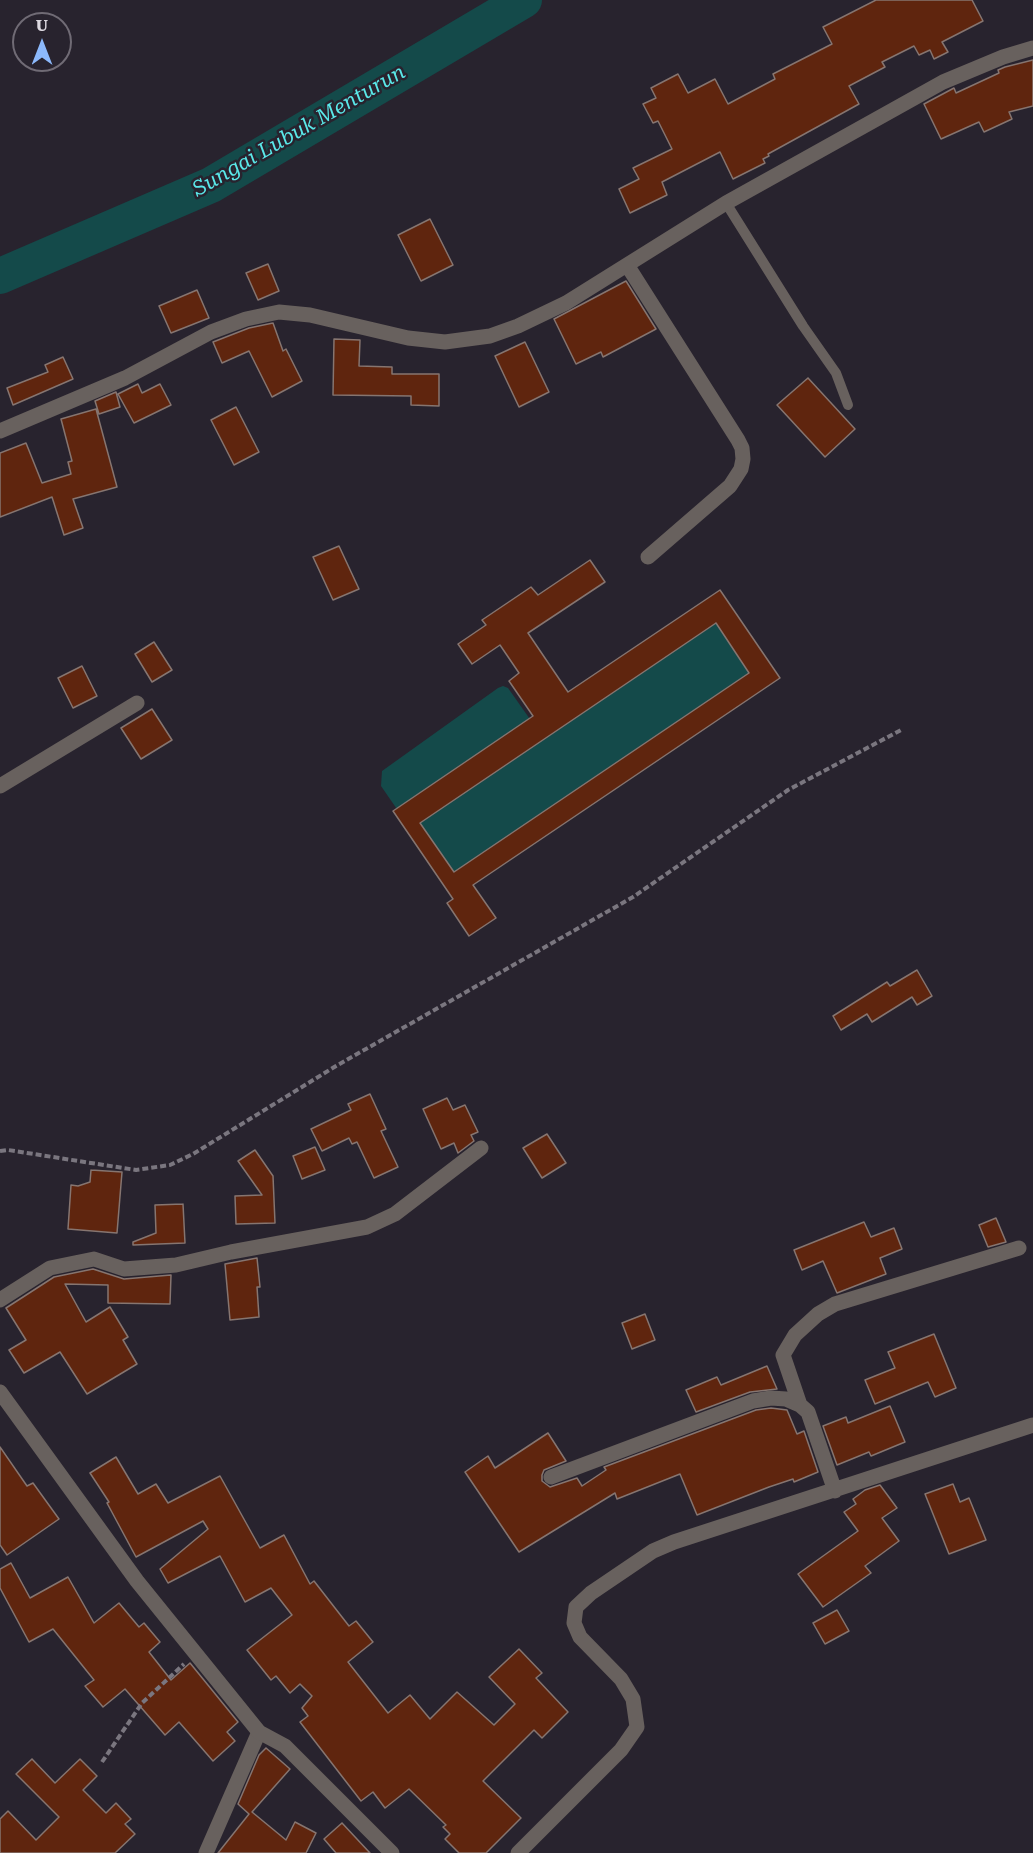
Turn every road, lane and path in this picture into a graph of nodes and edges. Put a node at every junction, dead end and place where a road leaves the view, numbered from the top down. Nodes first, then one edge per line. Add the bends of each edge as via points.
1 (1033, 48) edge
2 (726, 203) junction
3 (627, 266) junction
4 (848, 405) dead end
5 (0, 431) edge
6 (648, 557) dead end
7 (137, 703) dead end
8 (901, 730) dead end
9 (0, 786) edge
10 (481, 1148) dead end
11 (0, 1150) edge
12 (1019, 1248) dead end
13 (0, 1300) edge
14 (0, 1392) edge
15 (800, 1405) junction
16 (1033, 1425) edge
17 (551, 1477) dead end
18 (835, 1491) junction
19 (196, 1653) junction
20 (259, 1731) junction
21 (102, 1762) dead end
22 (206, 1853) edge
23 (392, 1853) edge
24 (518, 1853) edge

1 - 2 street via 943,82
2 - 3 street
2 - 4 lane via 836,373
3 - 5 street via 566,303 490,336 445,342 408,338 310,315 279,312 246,319 211,332 125,378
3 - 6 street via 738,440 743,459 730,486
7 - 9 street
8 - 11 path via 788,790 633,897 170,1165 136,1170
10 - 13 street via 395,1214 367,1227 176,1265 124,1269 94,1259 50,1268
12 - 15 street via 835,1304 818,1314 795,1335 783,1354
14 - 19 street via 137,1581
15 - 17 street via 779,1398 753,1401
15 - 18 street via 808,1412
16 - 18 street
18 - 24 street via 652,1551 576,1607 573,1623 580,1637 621,1679 633,1699 637,1728 621,1750
19 - 20 street
19 - 21 path via 142,1703
20 - 22 street
20 - 23 street via 285,1746

